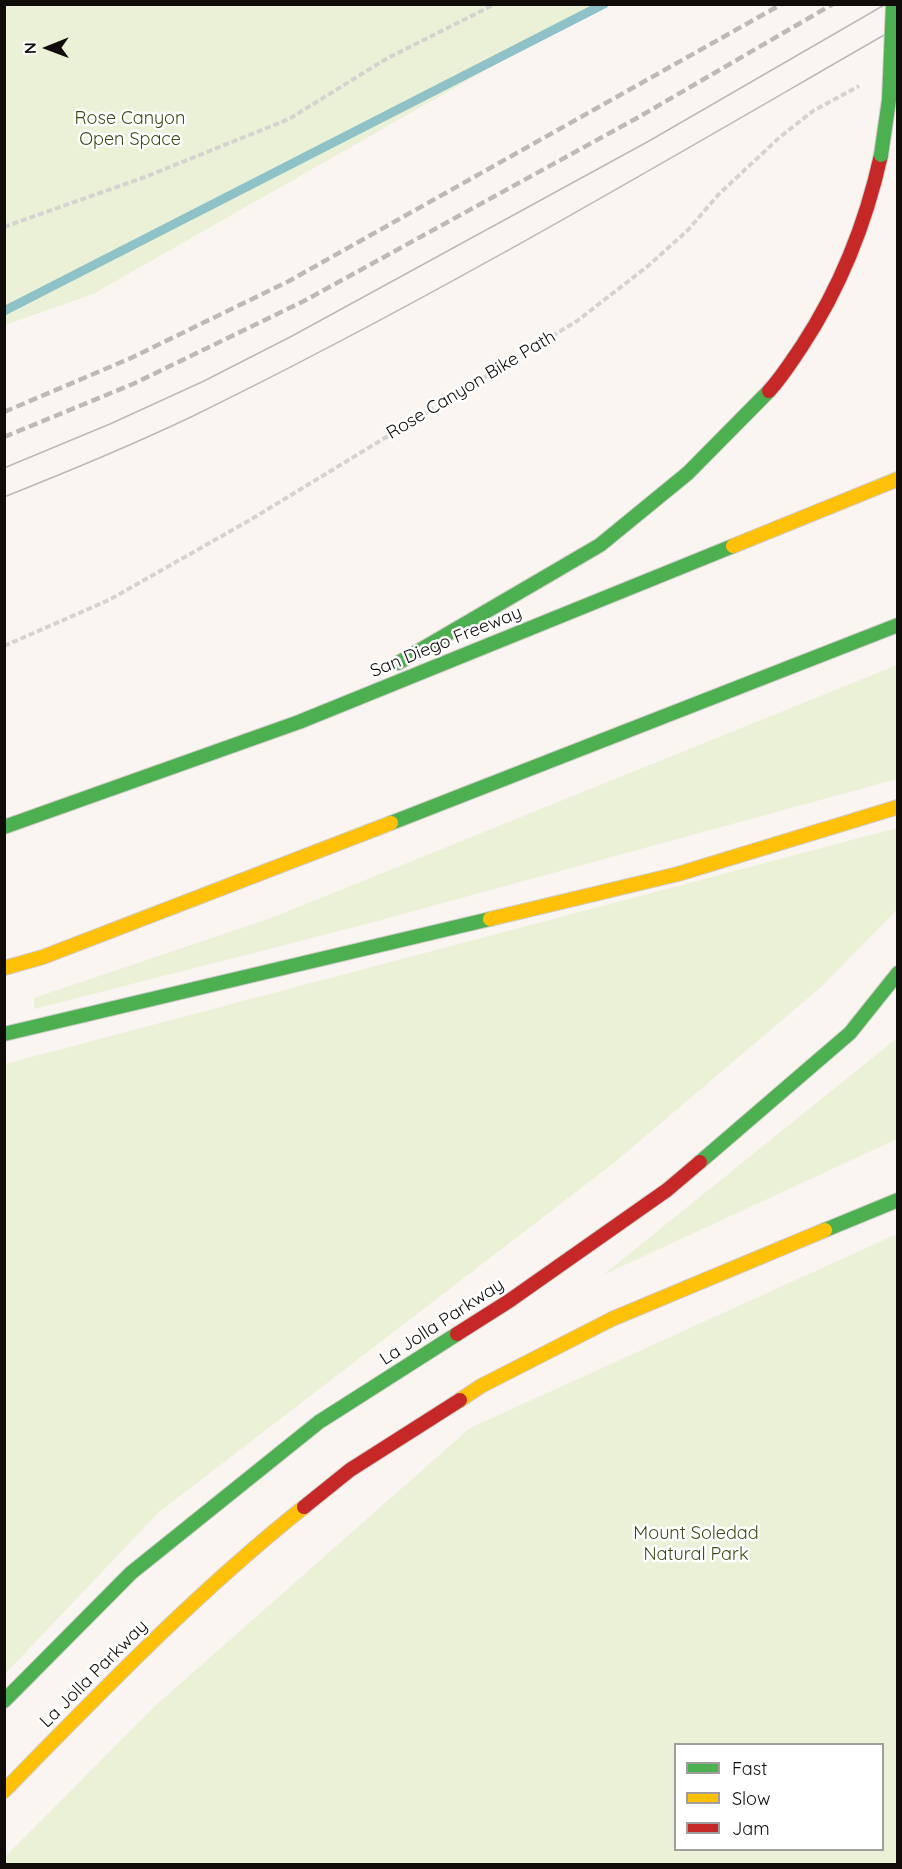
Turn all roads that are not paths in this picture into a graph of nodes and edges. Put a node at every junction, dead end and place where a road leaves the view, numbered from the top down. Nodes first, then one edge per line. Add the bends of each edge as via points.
1 (893, 4) edge
2 (897, 479) edge
3 (897, 625) edge
4 (298, 722) junction
5 (897, 807) edge
6 (4, 827) edge
7 (4, 968) edge
8 (897, 974) edge
9 (4, 1034) edge
10 (897, 1200) edge
11 (4, 1701) edge
12 (4, 1791) edge

1 - 4 highway, bridge via 889,100 873,191 856,242 819,320 780,379 688,474 600,545
2 - 4 highway, San Diego Freeway
3 - 7 highway via 658,721 43,957
4 - 6 highway, San Diego Freeway
5 - 9 highway via 678,874
8 - 11 highway, La Jolla Parkway via 850,1034 667,1190 509,1301 319,1422 131,1573
10 - 12 highway, La Jolla Parkway via 612,1318 481,1386 350,1470 267,1536 148,1644

